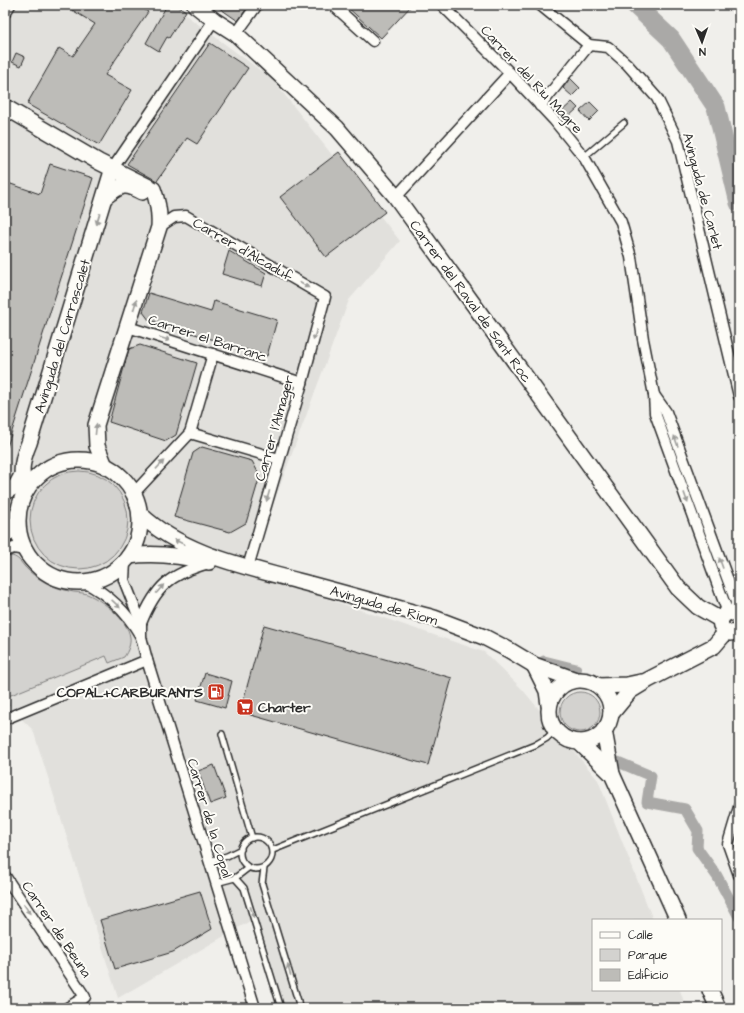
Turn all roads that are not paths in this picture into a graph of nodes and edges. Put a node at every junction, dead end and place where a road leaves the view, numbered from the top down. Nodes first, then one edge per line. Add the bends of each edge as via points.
1 (10, 5) edge
2 (195, 5) edge
3 (257, 5) edge
4 (333, 5) edge
5 (442, 5) edge
6 (540, 5) edge
7 (5, 13) edge
8 (214, 20) junction
9 (236, 34) junction
10 (373, 41) dead end
11 (589, 45) junction
12 (510, 73) junction
13 (540, 106) junction
14 (5, 107) edge
15 (624, 123) dead end
16 (584, 157) junction
17 (114, 168) junction
18 (105, 197) junction
19 (396, 197) junction
20 (159, 227) junction
21 (149, 260) junction
22 (326, 297) joint
23 (128, 328) junction
24 (213, 354) junction
25 (302, 383) junction
26 (739, 396) edge
27 (190, 433) junction
28 (279, 459) junction
29 (105, 466) junction
30 (25, 484) junction
31 (5, 492) edge
32 (134, 493) junction
33 (140, 514) junction
34 (12, 521) edge
35 (5, 540) edge
36 (25, 550) junction
37 (5, 551) edge
38 (127, 559) junction
39 (229, 561) junction
40 (212, 563) junction
41 (248, 567) junction
42 (84, 582) junction
43 (734, 622) edge
44 (140, 623) junction
45 (141, 637) junction
46 (147, 660) junction
47 (534, 665) junction
48 (576, 680) junction
49 (648, 680) junction
50 (599, 686) junction
51 (549, 705) junction
52 (611, 714) junction
53 (5, 719) edge
54 (556, 730) junction
55 (604, 730) junction
56 (222, 734) dead end
57 (579, 742) junction
58 (612, 774) junction
59 (739, 806) edge
60 (252, 838) junction
61 (240, 849) junction
62 (272, 850) junction
63 (209, 861) junction
64 (248, 868) junction
65 (264, 868) junction
66 (739, 875) edge
67 (5, 876) edge
68 (235, 878) junction
69 (216, 883) junction
70 (678, 919) edge
71 (710, 991) edge
72 (67, 1008) edge
73 (255, 1008) edge
74 (282, 1008) edge
75 (298, 1008) edge
76 (718, 1008) edge

1 - 7 street
2 - 8 street, Carrer del Raval de Sant Roc
3 - 9 street
4 - 10 street
5 - 12 street, Carrer del Riu Magre
6 - 11 street
8 - 9 street, Carrer del Raval de Sant Roc
8 - 17 street, Avinguda del Carrascalet
9 - 19 street, Carrer del Raval de Sant Roc via 337,128
11 - 13 street
11 - 26 street, Avinguda de Carlet via 608,47 627,64 657,98 678,141
12 - 13 street, Carrer del Riu Magre
12 - 19 street
13 - 16 street, Carrer del Riu Magre
14 - 17 street via 99,162
15 - 16 lane
16 - 43 street, Carrer del Riu Magre via 621,222 631,257 654,395 666,412 736,602
17 - 18 street, Avinguda del Carrascalet
17 - 20 street via 153,189 158,201
18 - 21 street via 120,187 130,185 145,193 153,218 143,247
18 -> 30 street, Avinguda del Carrascalet via 24,454
19 - 43 street, Carrer del Raval de Sant Roc via 678,588 698,607
20 - 21 street
20 -> 22 street, Carrer d'Alcaduf via 174,217 186,216
23 -> 21 street
22 -> 25 street, Carrer l'Almager
23 -> 24 street, Carrer el Barranc
29 -> 23 street via 97,446 96,425
24 - 25 street, Carrer el Barranc
24 - 27 street
25 - 28 street, Carrer l'Almager
27 - 28 street
32 -> 27 street
28 -> 41 street, Carrer l'Almager
29 - 30 street via 84,460 62,462
29 - 32 street via 122,477
30 - 31 street
30 - 34 street
32 - 33 street
33 - 38 street via 135,547
39 -> 33 street, Avinguda de Riom via 173,539
34 - 35 street
34 - 36 street
36 - 37 street via 14,548
36 - 42 street via 35,564 50,575 66,581
38 - 40 street, Avinguda de Riom via 140,554 165,555
38 - 42 street via 106,576
38 - 44 street, Carrer de la Copal via 124,580
39 - 40 street, Avinguda de Riom
39 - 41 street, Avinguda de Riom
44 -> 40 street, Carrer de la Copal via 151,600 164,584 181,572
41 - 47 street, Avinguda de Riom via 434,618 484,637
42 -> 45 street, Carrer de la Copal via 118,605
43 - 49 street via 714,646
44 - 45 street, Carrer de la Copal
45 - 46 street, Carrer de la Copal
46 - 53 street
46 - 63 street, Carrer de la Copal
47 - 48 street, Avinguda de Riom
47 - 51 street via 547,691
48 - 50 street via 592,682
48 - 51 street via 567,682 559,688
49 - 50 street via 627,686
49 - 52 street via 630,691
50 - 52 street via 611,703
51 - 54 street via 551,722
52 - 55 street
54 - 57 street via 562,736
54 - 62 lane via 535,745
55 - 57 street via 589,741
55 - 58 street
56 - 60 lane
57 - 58 street
58 - 70 street
59 - 66 street via 728,844
60 - 61 lane
60 - 62 lane via 267,841
61 - 63 lane
61 - 64 lane via 241,859
62 - 65 lane via 271,861
63 - 69 street, Carrer de la Copal
64 - 65 lane
64 - 68 lane
75 -> 65 lane via 262,884
67 -> 72 street, Carrer de Beuna via 85,997
68 - 69 lane
68 -> 74 lane via 244,888
69 - 73 street, Carrer de la Copal
71 - 76 street

